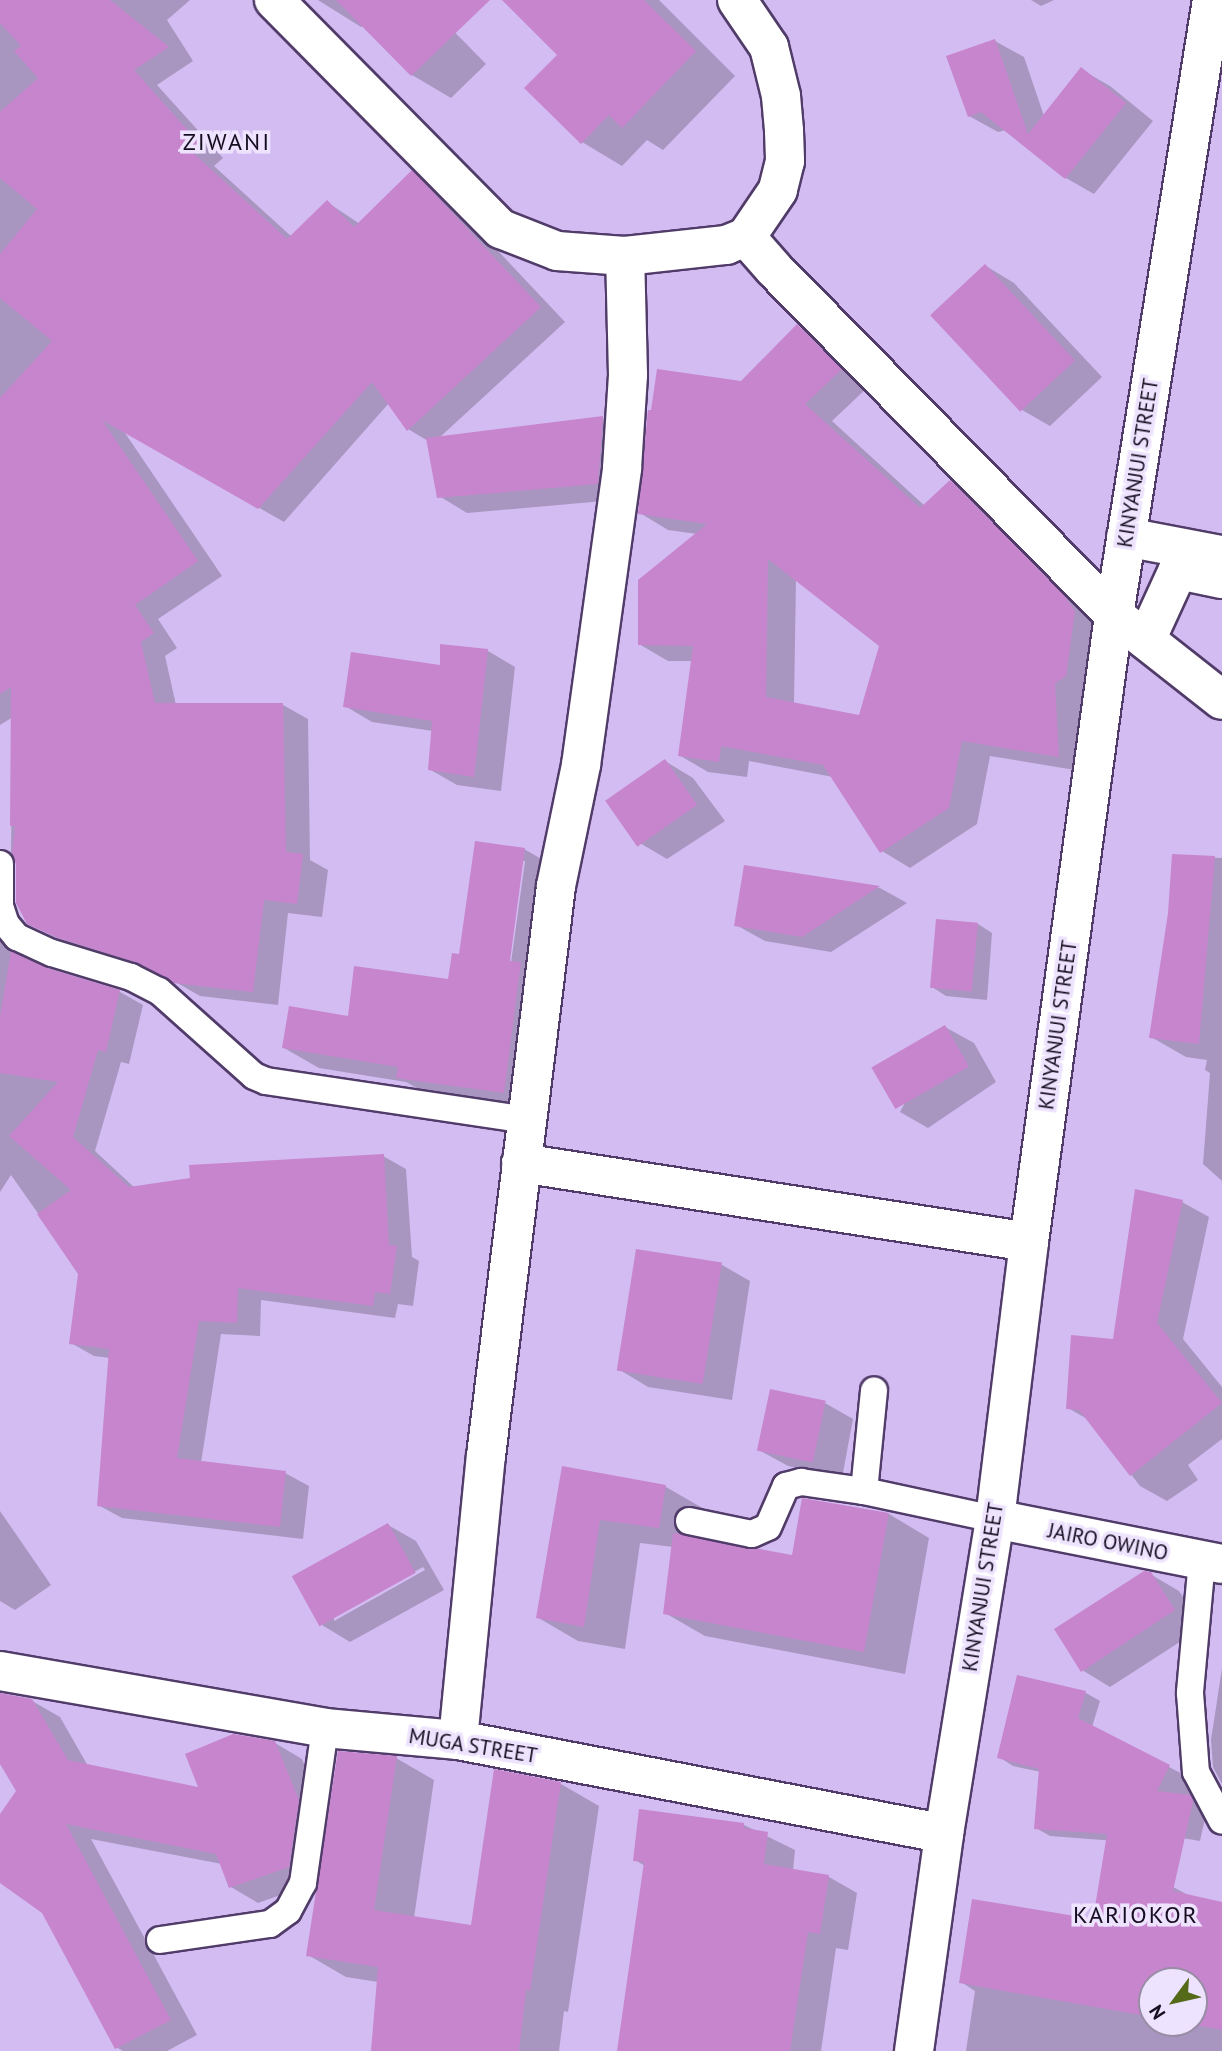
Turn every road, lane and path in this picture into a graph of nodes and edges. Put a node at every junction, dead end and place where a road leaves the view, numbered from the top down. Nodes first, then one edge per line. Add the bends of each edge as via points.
1 (274, 0) edge
2 (737, 0) edge
3 (1212, 0) edge
4 (746, 237) junction
5 (625, 256) junction
6 (1126, 537) junction
7 (1222, 556) edge
8 (1222, 579) edge
9 (1114, 615) junction
10 (1146, 640) junction
11 (1222, 700) edge
12 (0, 864) edge
13 (527, 1120) junction
14 (521, 1163) junction
15 (1029, 1242) junction
16 (874, 1390) dead end
17 (864, 1491) junction
18 (995, 1520) junction
19 (689, 1521) dead end
20 (1212, 1562) edge
21 (0, 1671) edge
22 (325, 1728) junction
23 (458, 1740) junction
24 (1222, 1821) edge
25 (944, 1834) junction
26 (160, 1940) dead end
27 (914, 2051) edge

1 - 5 street via 501,229 557,251
2 - 4 street via 769,47 784,131 785,160 778,190
3 - 6 street, KINYANJUI STREET
4 - 5 street via 726,245
4 - 9 street
5 - 13 street via 628,375 622,468 582,765 556,886
6 - 7 street
6 - 9 street, KINYANJUI STREET
8 - 10 street via 1178,570
9 - 10 street
9 - 15 street, KINYANJUI STREET
10 - 11 street
12 - 13 lane via 0,906 17,937 159,991 266,1082
13 - 14 street
14 - 15 street
14 - 23 street
15 - 18 street, KINYANJUI STREET
16 - 17 lane
17 - 18 lane
17 - 19 lane via 801,1482 786,1486 768,1527 752,1534
18 - 20 street, JAIRO OWINO
18 - 25 street, KINYANJUI STREET
20 - 24 lane via 1190,1693 1196,1772
21 - 22 street, MUGA STREET
22 - 23 street, MUGA STREET
22 - 26 lane via 303,1884 288,1911 270,1924
23 - 25 street, MUGA STREET
25 - 27 street, KINYANJUI STREET

